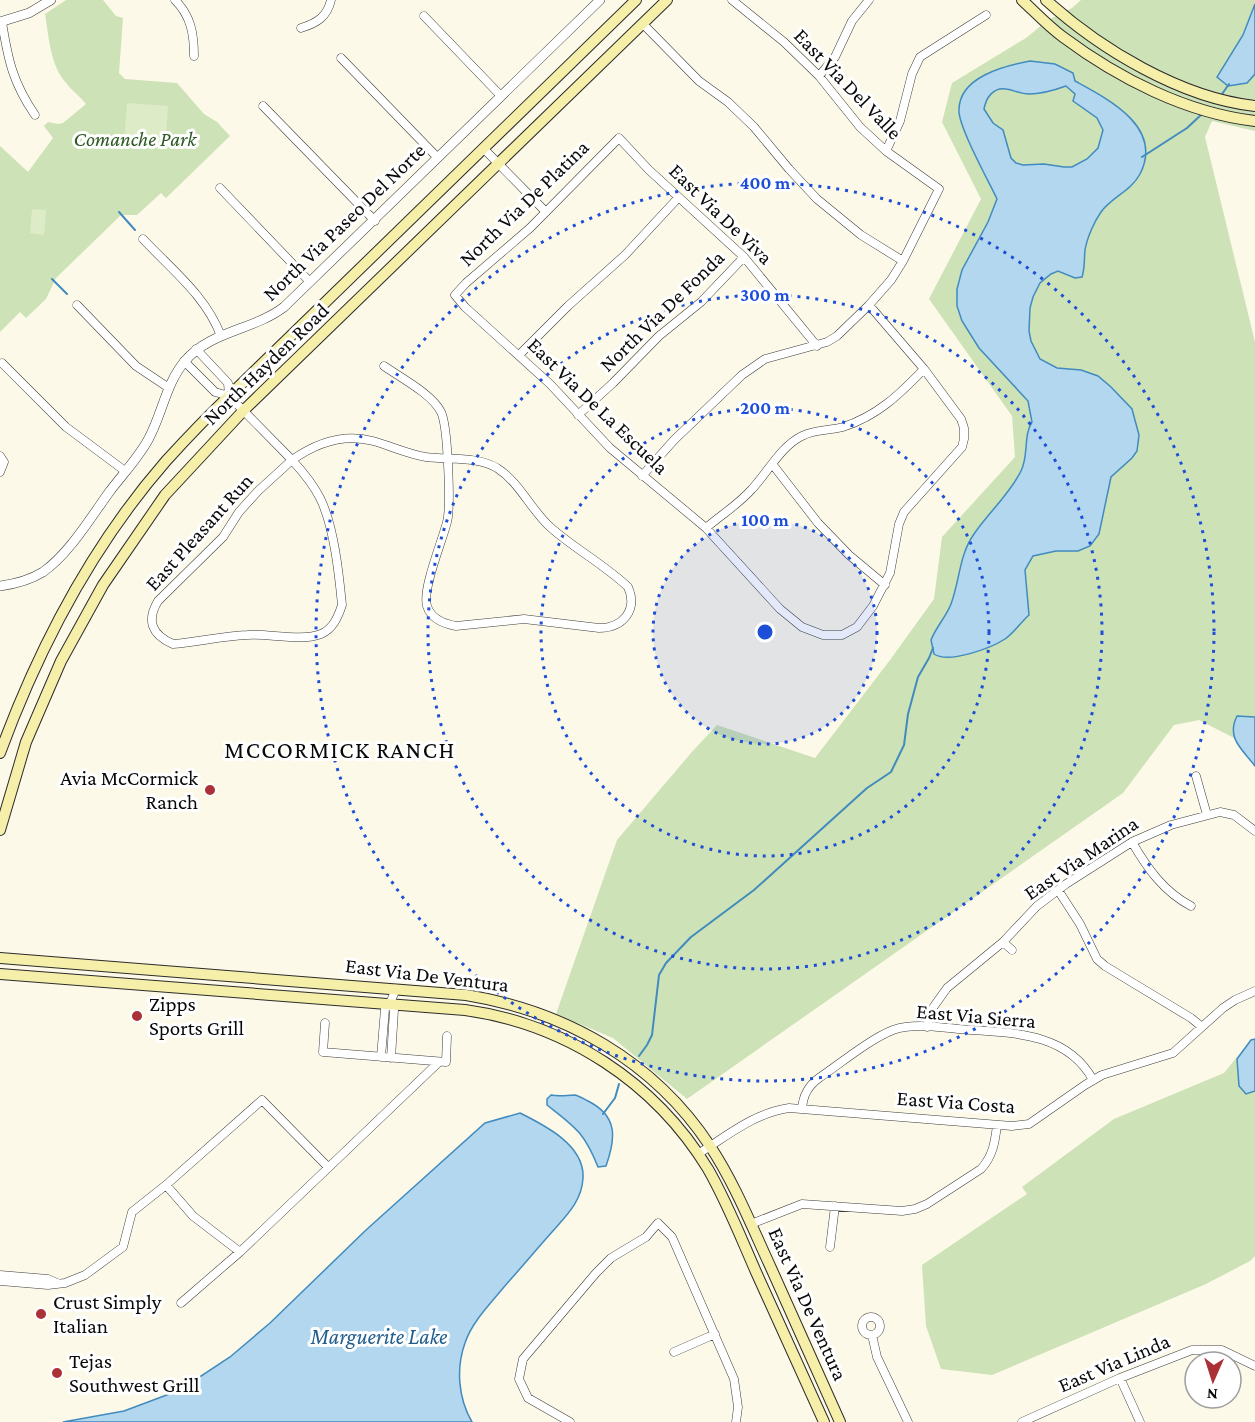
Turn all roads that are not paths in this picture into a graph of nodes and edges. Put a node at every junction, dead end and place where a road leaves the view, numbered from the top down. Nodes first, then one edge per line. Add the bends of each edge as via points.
1 (51, 0) edge
2 (174, 0) edge
3 (331, 0) edge
4 (600, 0) edge
5 (636, 0) edge
6 (667, 0) edge
7 (732, 0) edge
8 (868, 0) edge
9 (1022, 0) edge
10 (1046, 0) edge
11 (986, 15) dead end
12 (424, 16) dead end
13 (1, 22) edge
14 (642, 24) junction
15 (301, 28) dead end
16 (194, 56) dead end
17 (341, 58) dead end
18 (819, 76) junction
19 (501, 96) junction
20 (263, 106) dead end
21 (1255, 106) edge
22 (35, 115) dead end
23 (1255, 121) edge
24 (619, 138) joint
25 (483, 147) junction
26 (886, 151) junction
27 (437, 157) junction
28 (499, 164) junction
29 (220, 188) dead end
30 (678, 198) junction
31 (546, 212) junction
32 (375, 221) junction
33 (143, 240) dead end
34 (744, 257) junction
35 (903, 261) junction
36 (310, 282) junction
37 (455, 295) joint
38 (77, 305) dead end
39 (869, 305) junction
40 (221, 336) junction
41 (817, 346) junction
42 (196, 349) junction
43 (519, 355) junction
44 (184, 361) junction
45 (2, 363) dead end
46 (384, 366) dead end
47 (924, 369) junction
48 (170, 388) junction
49 (229, 396) junction
50 (244, 410) junction
51 (578, 415) junction
52 (0, 456) edge
53 (446, 459) junction
54 (292, 460) junction
55 (773, 465) junction
56 (125, 471) junction
57 (0, 472) edge
58 (642, 476) junction
59 (706, 528) junction
60 (885, 585) junction
61 (0, 586) edge
62 (0, 753) edge
63 (1196, 776) dead end
64 (1207, 815) junction
65 (0, 830) edge
66 (1255, 831) edge
67 (1132, 842) junction
68 (1058, 890) junction
69 (1191, 906) dead end
70 (1003, 942) junction
71 (1012, 950) dead end
72 (0, 958) edge
73 (0, 974) edge
74 (396, 989) junction
75 (1255, 991) edge
76 (390, 1003) junction
77 (325, 1023) dead end
78 (927, 1026) junction
79 (1202, 1027) junction
80 (447, 1036) dead end
81 (381, 1057) junction
82 (391, 1058) junction
83 (439, 1062) junction
84 (1093, 1080) junction
85 (802, 1109) junction
86 (997, 1125) junction
87 (710, 1146) junction
88 (698, 1154) junction
89 (328, 1167) junction
90 (166, 1185) junction
91 (835, 1206) junction
92 (751, 1224) junction
93 (830, 1247) dead end
94 (240, 1252) junction
95 (0, 1275) edge
96 (0, 1281) edge
97 (58, 1284) junction
98 (181, 1303) dead end
99 (715, 1334) junction
100 (872, 1335) dead end
101 (674, 1352) dead end
102 (1255, 1366) edge
103 (1120, 1378) junction
104 (570, 1422) edge
105 (738, 1422) edge
106 (824, 1422) edge
107 (840, 1422) edge
108 (908, 1422) edge
109 (1023, 1422) edge
110 (1140, 1422) edge

1 - 13 street via 29,13
2 - 16 street via 191,26
3 - 15 street via 322,18
4 - 19 street, North Via Paseo Del Norte
5 - 25 main road, North Hayden Road
6 - 14 main road, North Hayden Road
7 - 18 street, East Via Del Valle
8 - 18 street via 852,21 835,57
9 - 23 main road via 1062,36 1117,73 1188,105
10 - 21 main road via 1072,23 1138,66 1195,91
11 - 26 street via 920,57
12 - 19 street
13 - 22 street via 13,78
14 - 28 main road, North Hayden Road
14 - 35 street via 699,81 754,127 817,200 861,235
17 - 27 street
18 - 26 street, East Via Del Valle via 860,127
19 - 27 street, North Via Paseo Del Norte
20 - 32 street
24 - 30 street, East Via De Viva
24 - 31 street, North Via De Platina
25 - 28 street
25 - 49 main road, North Hayden Road
26 - 35 street, East Via Del Valle via 939,189
27 - 32 street, North Via Paseo Del Norte
28 - 31 street
28 - 50 main road, North Hayden Road
29 - 36 street
30 - 34 street, East Via De Viva
30 - 43 street via 625,255
31 - 37 street, North Via De Platina
32 - 36 street, North Via Paseo Del Norte
33 - 40 street via 204,301
34 - 41 street, East Via De Viva
34 - 51 street, North Via De Fonda
35 - 39 street
36 - 40 street, North Via Paseo Del Norte via 275,314
37 - 43 street, East Via De La Escuela
38 - 48 street via 136,366
39 - 41 street via 837,336
39 - 47 street
40 - 42 street, North Via Paseo Del Norte
41 - 58 street via 765,359 742,375
42 - 44 street, North Via Paseo Del Norte
42 - 49 street, East Pleasant Run via 228,383
43 - 51 street, East Via De La Escuela
44 - 48 street, North Via Paseo Del Norte
44 - 49 street, East Pleasant Run via 215,392
45 - 56 street via 66,427
46 - 53 street, East Pleasant Run via 426,395 441,412
47 - 55 street via 883,408 859,422 802,436 789,444
47 - 60 street via 961,420 964,439 957,453 904,512
48 - 56 street, North Via Paseo Del Norte via 148,439
49 - 50 street, East Pleasant Run
49 - 62 main road, North Hayden Road via 165,462 90,564 40,654
50 - 54 street, East Pleasant Run
50 - 65 main road, North Hayden Road via 165,495 89,608 38,712
51 - 58 street, East Via De La Escuela
52 - 57 street via 4,462
53 - 53 street, East Pleasant Run via 448,519 426,593 427,607 434,617 456,626 524,619 608,628 620,624 627,616 631,600 628,587 547,524 508,477 485,462
53 - 54 street, East Pleasant Run via 359,439 328,441
54 - 54 street, East Pleasant Run via 258,491 223,537 158,601 152,621 162,639 173,644 250,634 309,636 322,634 331,627 342,605 329,522 310,480
55 - 59 street via 751,491
55 - 60 street via 818,523
56 - 61 street, North Via Paseo Del Norte via 54,563 29,579
58 - 59 street, East Via De La Escuela
59 - 60 street, East Via De La Escuela via 780,609 802,627 823,635 842,635 857,627
63 - 64 street
64 - 66 street, East Via Marina via 1228,813
64 - 67 street, East Via Marina via 1155,830
67 - 68 street, East Via Marina
67 - 69 street via 1159,881
68 - 70 street, East Via Marina via 1024,918
68 - 79 street via 1105,966
70 - 71 street
70 - 78 street, East Via Marina via 947,988 932,1009
72 - 74 main road, East Via De Ventura
73 - 76 main road, East Via De Ventura
74 - 76 street
74 - 87 main road, East Via De Ventura via 504,1002 576,1028 645,1073 678,1105
75 - 79 street, East Via Costa via 1235,1000
76 - 81 street via 385,1009
76 - 82 street via 394,1010
76 - 88 main road, East Via De Ventura via 480,1012 562,1038 597,1056 641,1089 670,1117
77 - 81 street via 323,1052
78 - 84 street, East Via Sierra via 1032,1035 1070,1053
78 - 85 street, East Via Sierra via 892,1031 856,1053 810,1085
79 - 84 street, East Via Costa via 1173,1053
80 - 83 street via 446,1062
81 - 82 street
82 - 83 street
83 - 89 street
84 - 86 street, East Via Costa via 1029,1124
85 - 86 street, East Via Costa
85 - 87 street, East Via Costa via 758,1116
86 - 91 street via 994,1146 981,1169 927,1204 903,1211
87 - 88 street, East Via Costa
87 - 92 main road, East Via De Ventura
88 - 106 main road, East Via De Ventura via 723,1197
89 - 90 street via 262,1100
89 - 94 street
90 - 94 street via 193,1216
90 - 97 street via 132,1212 123,1247 85,1275
91 - 92 street via 802,1204
91 - 93 street
92 - 107 main road, East Via De Ventura
94 - 98 street
95 - 97 street via 48,1279
96 - 97 street
99 - 101 street
99 - 104 street via 672,1238 658,1223 646,1237 611,1258 523,1359 521,1386 528,1398
99 - 105 street via 738,1392
100 - 108 street via 877,1357
102 - 103 street, East Via Linda via 1222,1350 1192,1350
103 - 109 street, East Via Linda
103 - 110 street

